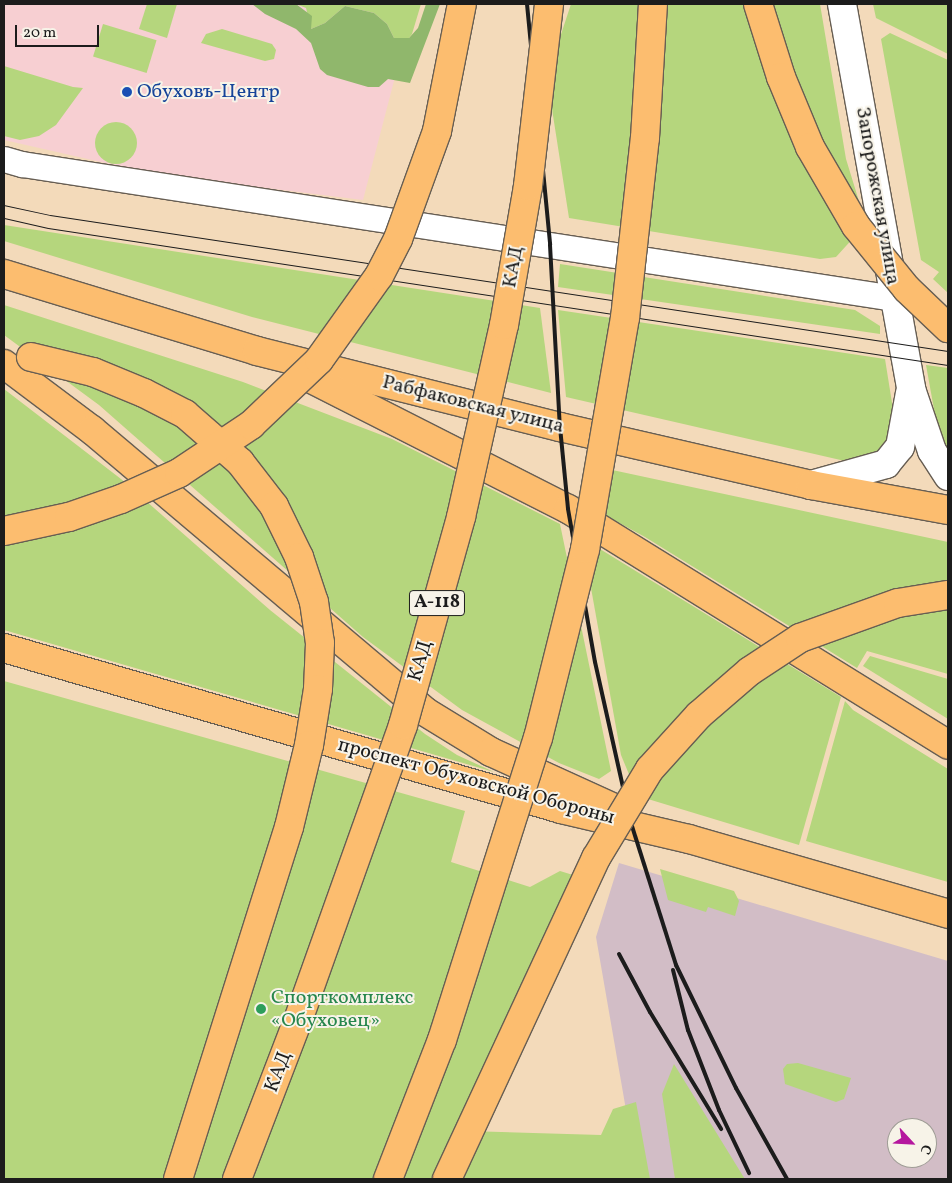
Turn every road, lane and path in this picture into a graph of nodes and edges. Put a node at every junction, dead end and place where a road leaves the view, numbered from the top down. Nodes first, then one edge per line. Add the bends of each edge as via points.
1 (462, 4) edge
2 (549, 4) edge
3 (652, 4) edge
4 (758, 4) edge
5 (842, 4) edge
6 (4, 159) edge
7 (4, 274) edge
8 (896, 298) junction
9 (948, 328) edge
10 (257, 351) junction
11 (4, 355) edge
12 (4, 364) edge
13 (911, 389) junction
14 (948, 476) edge
15 (811, 485) junction
16 (948, 510) edge
17 (4, 531) edge
18 (948, 595) edge
19 (4, 648) edge
20 (948, 745) edge
21 (689, 839) junction
22 (948, 914) edge
23 (178, 1179) edge
24 (237, 1179) edge
25 (388, 1179) edge
26 (447, 1179) edge

1 - 17 main road, bridge via 437,131 398,239 380,276 319,360 251,425 179,473 70,517
2 - 24 main road, КАД / А-118, bridge via 526,196 504,325 461,517 403,725 298,1023
3 - 25 main road, bridge via 645,138 625,318 585,549 538,738 442,1040
4 - 9 main road, bridge via 781,77 810,147 856,226 907,289
5 - 8 street, Запорожская улица
6 - 8 street
7 - 10 main road, Рабфаковская улица
8 - 13 street, Запорожская улица
10 - 15 main road, Рабфаковская улица via 560,427
10 - 20 main road via 568,509
11 - 23 main road, bridge via 31,357 93,372 185,414 240,462 274,506 299,557 314,602 320,643 318,690 309,745 289,827
12 - 21 main road via 92,430 424,711 491,752
13 - 14 street via 932,451
13 - 15 street via 900,447 886,464
15 - 16 main road, Рабфаковская улица
18 - 26 main road, bridge via 898,603 800,638 750,671 699,715 650,769 596,858
19 - 21 main road, проспект Обуховской Обороны via 561,809
21 - 22 main road, проспект Обуховской Обороны

